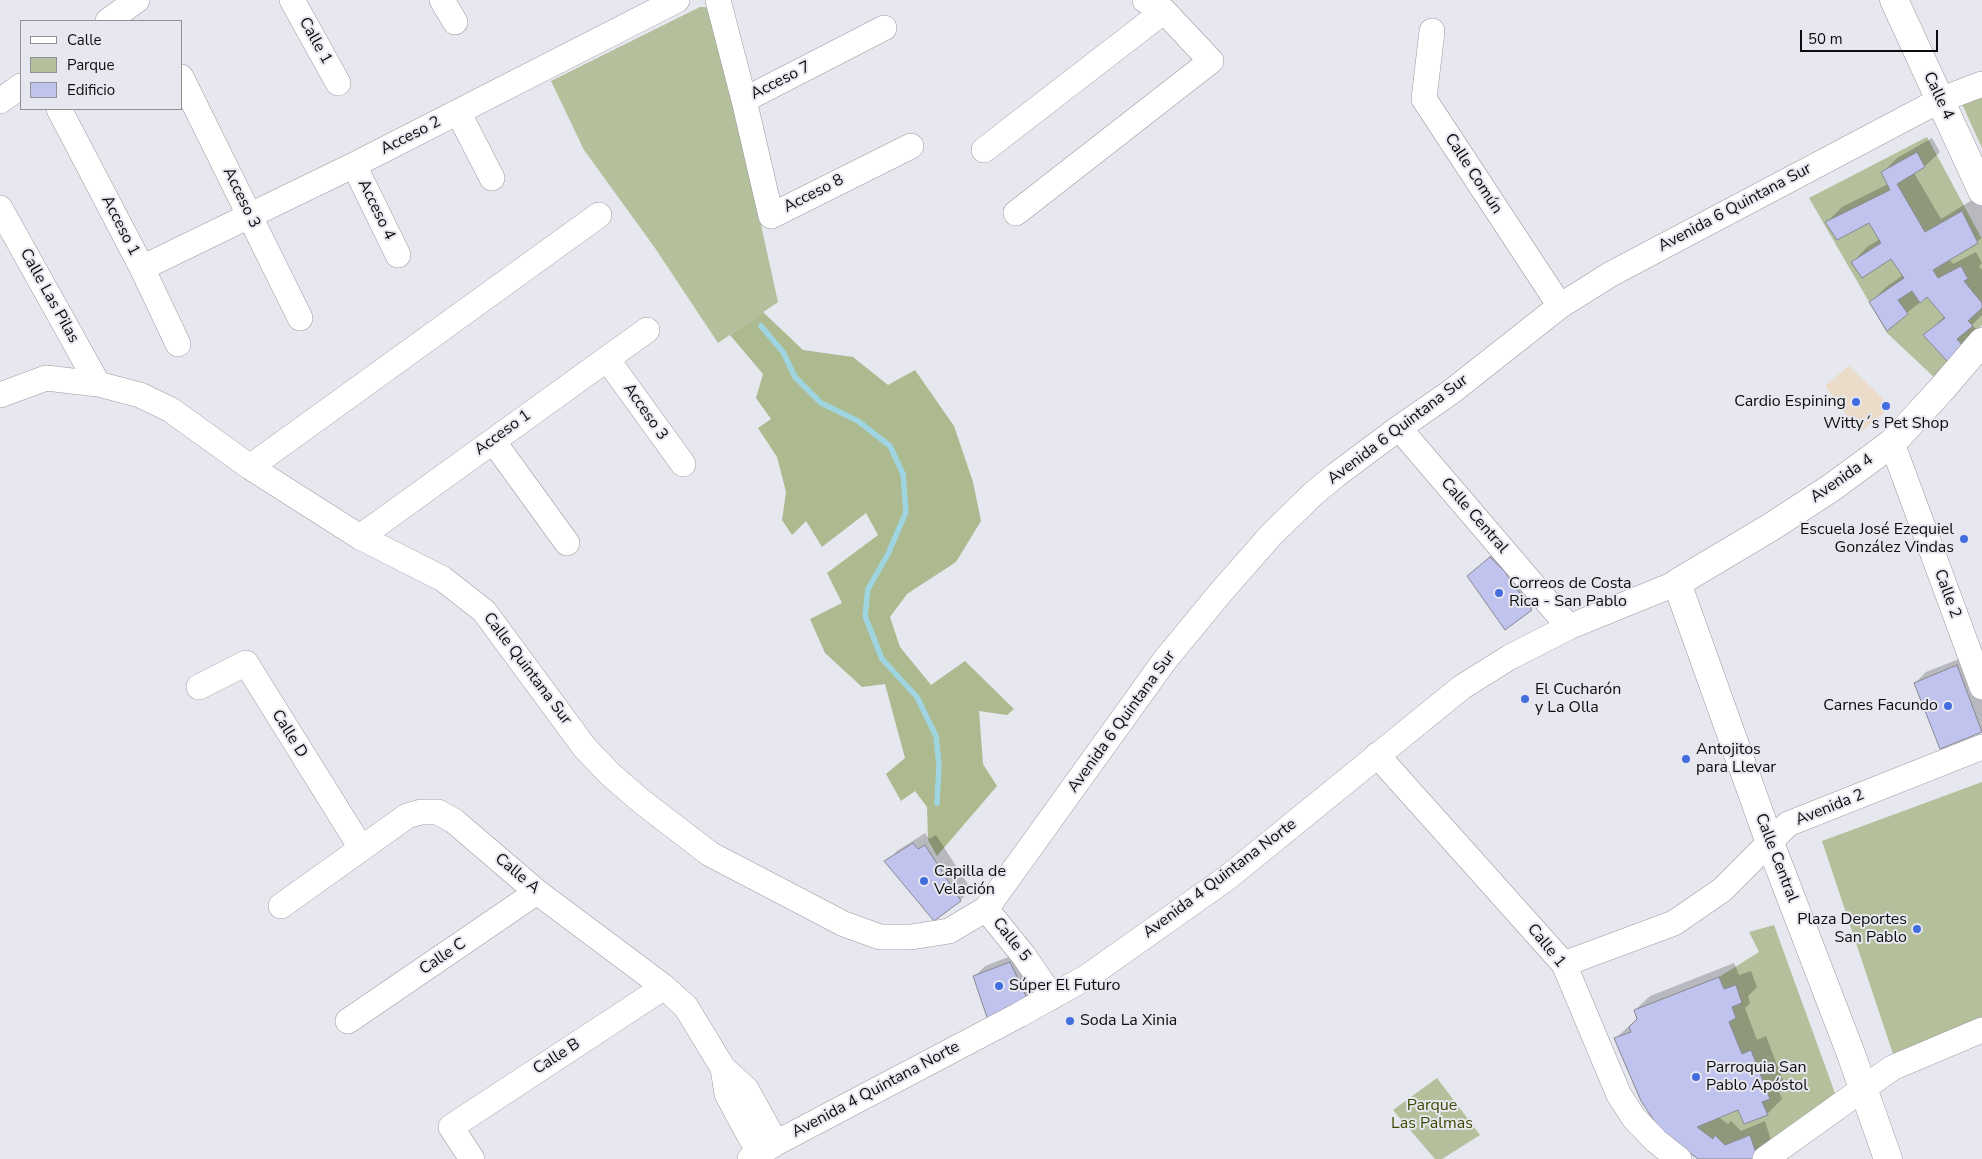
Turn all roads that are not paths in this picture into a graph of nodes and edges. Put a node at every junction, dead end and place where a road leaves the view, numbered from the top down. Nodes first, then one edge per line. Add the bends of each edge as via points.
1 (137, 0) edge
2 (292, 0) edge
3 (442, 0) edge
4 (677, 0) edge
5 (718, 0) edge
6 (1894, 0) edge
7 (1154, 5) edge
8 (109, 20) edge
9 (455, 22) dead end
10 (884, 28) dead end
11 (1432, 31) dead end
12 (182, 79) edge
13 (338, 83) dead end
14 (1982, 84) edge
15 (20, 87) edge
16 (744, 100) junction
17 (1940, 100) junction
18 (0, 101) edge
19 (60, 110) edge
20 (458, 112) junction
21 (911, 146) dead end
22 (984, 150) dead end
23 (354, 165) junction
24 (492, 178) dead end
25 (1982, 191) edge
26 (0, 208) edge
27 (1016, 213) dead end
28 (599, 215) dead end
29 (250, 216) junction
30 (398, 255) dead end
31 (142, 268) junction
32 (1560, 306) junction
33 (300, 318) dead end
34 (647, 330) dead end
35 (1982, 342) edge
36 (178, 344) dead end
37 (607, 359) junction
38 (98, 384) junction
39 (0, 395) edge
40 (1398, 428) junction
41 (493, 440) junction
42 (1892, 443) junction
43 (683, 464) dead end
44 (250, 467) junction
45 (360, 537) junction
46 (567, 543) dead end
47 (1677, 584) junction
48 (1569, 627) junction
49 (1982, 687) edge
50 (200, 688) dead end
51 (1982, 747) edge
52 (1377, 755) junction
53 (1770, 843) junction
54 (361, 848) junction
55 (537, 892) junction
56 (281, 906) dead end
57 (986, 909) junction
58 (1564, 964) junction
59 (664, 987) junction
60 (1052, 997) junction
61 (348, 1021) dead end
62 (1982, 1030) edge
63 (1863, 1088) junction
64 (762, 1152) edge
65 (472, 1159) edge
66 (1679, 1159) edge
67 (1765, 1159) edge
68 (1888, 1159) edge

1 - 8 street
2 - 13 street, Calle 1
3 - 9 street
4 - 20 street, Acceso 2
5 - 16 street, Acceso 7
6 - 17 main road, Calle 4
7 - 22 street
7 - 27 street via 1211,61
10 - 16 street, Acceso 7
11 - 32 street, Calle Común via 1424,99
12 - 29 street, Acceso 3
14 - 17 street, Avenida 6 Quintana Sur
15 - 18 street
16 - 21 street, Acceso 8 via 771,216
17 - 25 main road, Calle 4
17 - 32 street, Avenida 6 Quintana Sur via 1611,274
19 - 31 street, Acceso 1
20 - 23 street, Acceso 2
20 - 24 street
23 - 29 street, Acceso 2
23 - 30 street, Acceso 4
26 - 38 street, Calle Las Pilas
28 - 44 street
29 - 31 street, Acceso 2
29 - 33 street, Acceso 3
31 - 36 street, Acceso 1
32 - 40 street, Avenida 6 Quintana Sur via 1451,392
34 - 37 street, Acceso 1
35 - 42 main road, Avenida 4
37 - 41 street, Acceso 1
37 - 43 street, Acceso 3
38 - 39 street, Calle Quintana Sur via 46,378
38 - 44 street, Calle Quintana Sur via 140,395 171,410
40 - 48 street, Calle Central
40 - 57 street, Avenida 6 Quintana Sur via 1313,494 1271,535 1221,592 1165,660
41 - 45 street, Acceso 1
41 - 46 street
42 - 47 main road, Avenida 4 via 1771,528
42 - 49 street, Calle 2
44 - 45 street, Calle Quintana Sur
45 - 57 street, Calle Quintana Sur via 443,579 484,610 591,755 641,801 710,854 844,924 880,937 911,938 949,931
47 - 48 street, Avenida 4 Quintana Norte
47 - 53 main road, Calle Central
48 - 52 street, Avenida 4 Quintana Norte via 1510,657 1462,687
50 - 54 street, Calle D via 246,663
51 - 53 street, Avenida 2 via 1788,824
52 - 58 street, Calle 1
52 - 60 street, Avenida 4 Quintana Norte via 1227,878 1087,977
53 - 58 street, Avenida 2 via 1722,890 1674,923
53 - 63 main road, Calle Central
54 - 55 street, Calle A via 407,816 438,812 454,821
54 - 56 street, Calle A
55 - 59 street, Calle A
55 - 61 street, Calle C
57 - 60 street, Calle 5
58 - 66 street, Calle 1 via 1619,1095 1634,1118
59 - 64 street, Calle A via 686,1007 724,1068 746,1089
59 - 65 street, Calle B via 451,1127
60 - 64 street, Avenida 4 Quintana Norte
62 - 63 street via 1892,1068
63 - 67 street
63 - 68 main road, Calle Central

